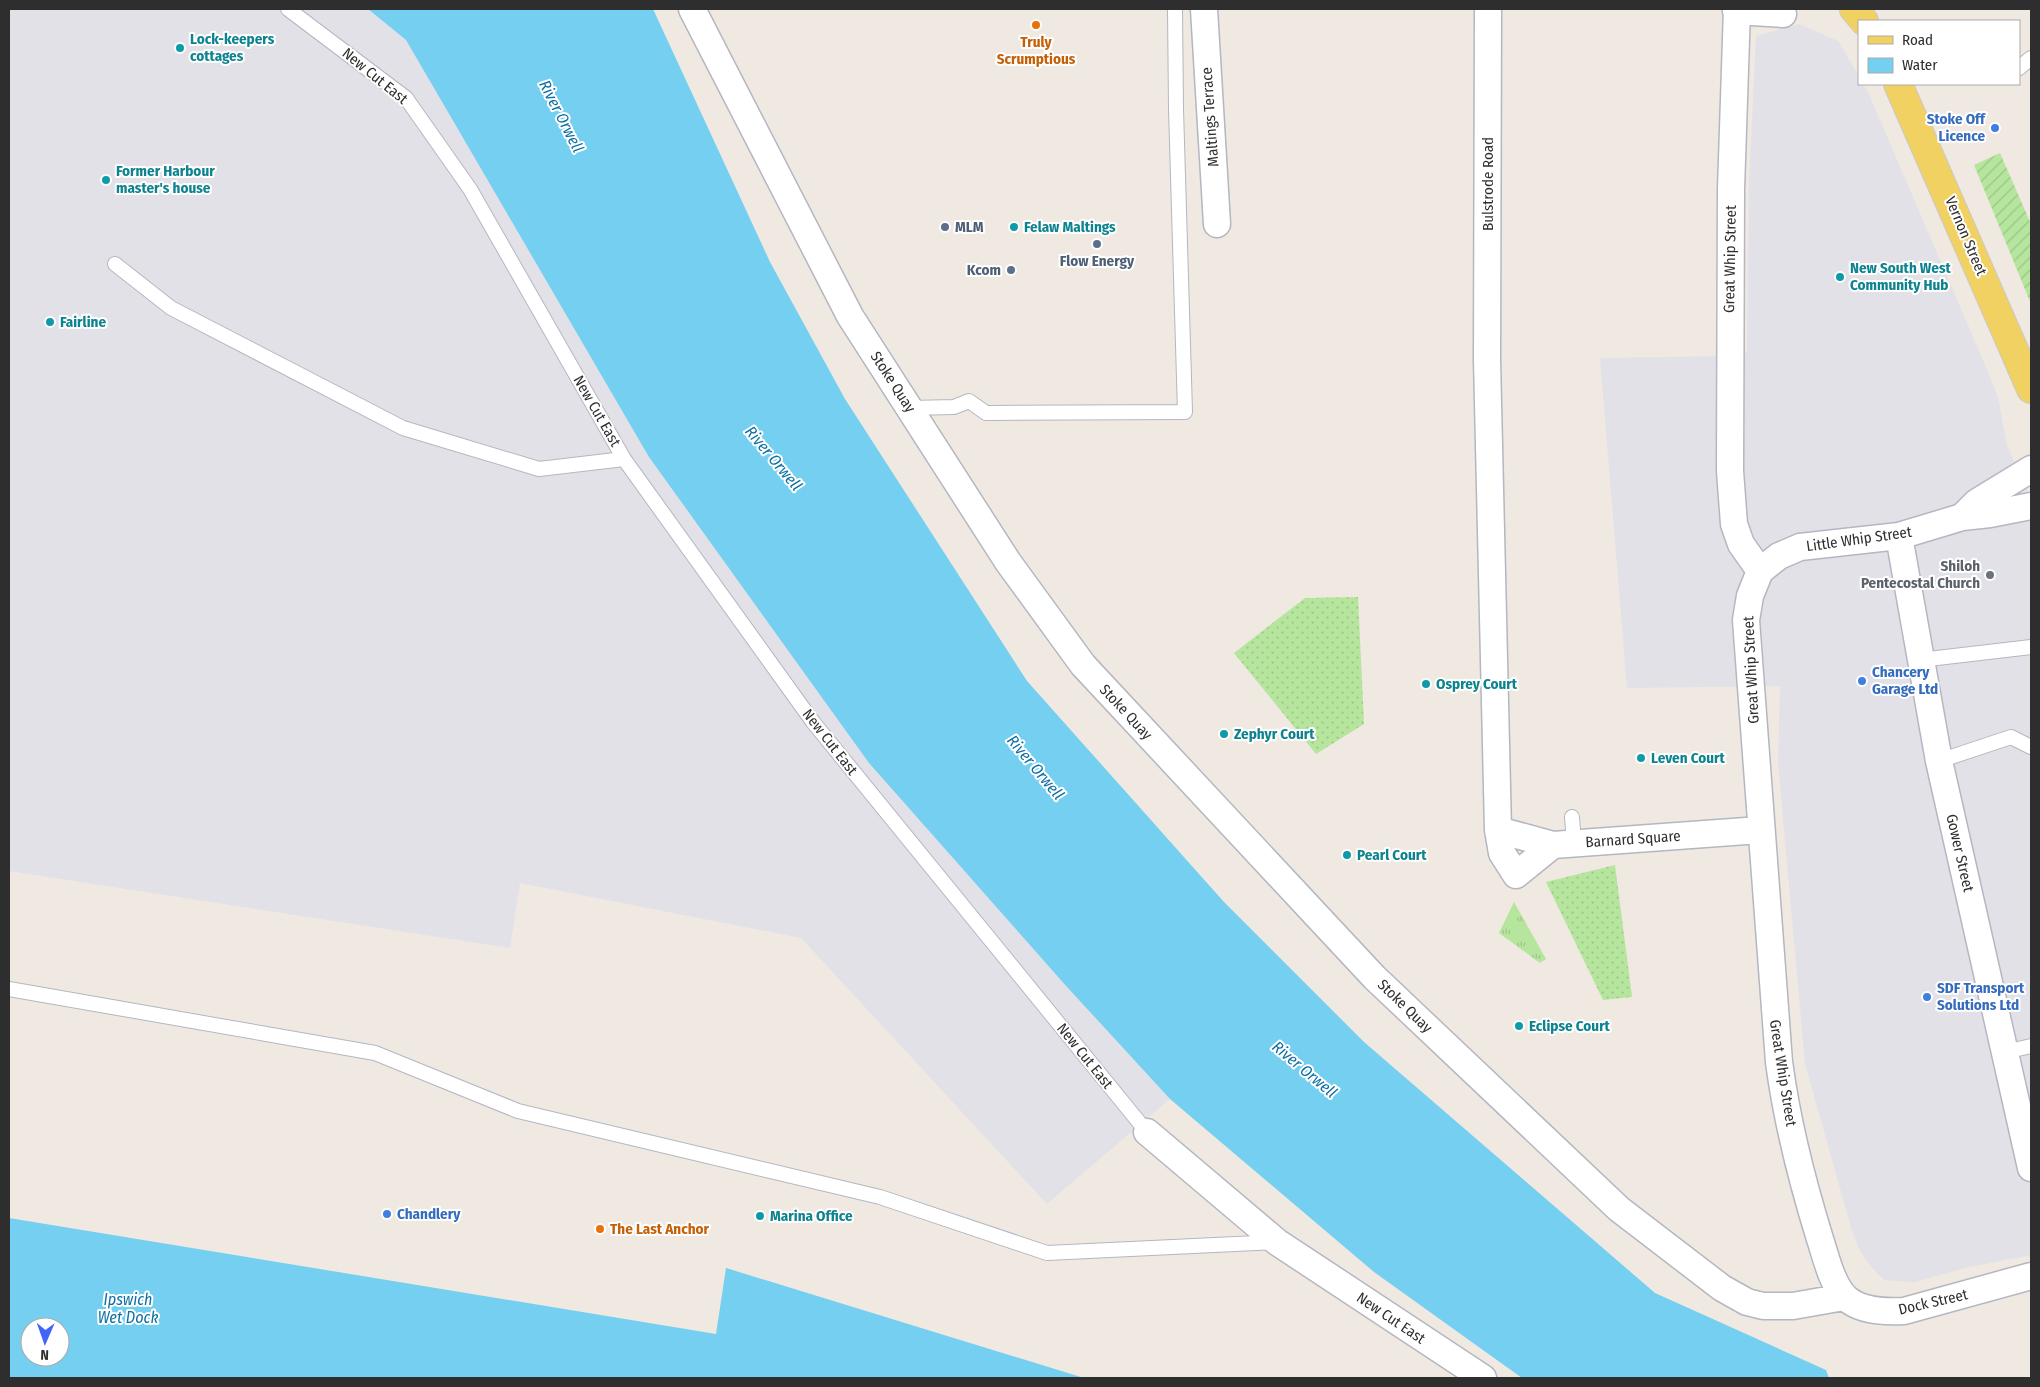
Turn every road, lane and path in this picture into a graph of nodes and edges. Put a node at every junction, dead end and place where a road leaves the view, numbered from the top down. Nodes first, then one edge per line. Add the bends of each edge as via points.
1 (288, 9) edge
2 (692, 9) edge
3 (1175, 9) edge
4 (1204, 9) edge
5 (1488, 9) edge
6 (1737, 10) edge
7 (1783, 14) dead end
8 (2031, 58) edge
9 (2020, 67) edge
10 (1898, 85) edge
11 (1217, 224) dead end
12 (115, 264) dead end
13 (2031, 389) edge
14 (910, 408) junction
15 (624, 458) junction
16 (2031, 468) edge
17 (2031, 506) edge
18 (1962, 517) junction
19 (1899, 536) junction
20 (1760, 571) junction
21 (2031, 647) edge
22 (1920, 660) junction
23 (2031, 747) edge
24 (1939, 761) junction
25 (1572, 817) dead end
26 (1498, 830) junction
27 (1760, 830) junction
28 (1564, 844) junction
29 (9, 989) edge
30 (2031, 1046) edge
31 (2005, 1052) junction
32 (1147, 1132) joint
33 (2031, 1168) edge
34 (1277, 1242) junction
35 (2031, 1276) edge
36 (1844, 1296) junction
37 (1483, 1378) edge

1 - 15 lane, New Cut East via 406,98 470,189
2 - 14 street, Stoke Quay via 850,316
3 - 14 lane via 1185,412 986,413 969,401 954,407
4 - 11 street, Maltings Terrace
5 - 26 street, Bulstrode Road via 1487,360
6 - 7 street, Great Whip Street
6 - 20 street, Great Whip Street via 1730,258 1730,471 1734,524 1741,544
8 - 9 lane
10 - 13 main road, Vernon Street
12 - 15 lane via 172,308 403,428 539,469
14 - 36 street, Stoke Quay via 1008,562 1083,665 1374,977 1619,1209 1722,1288 1746,1302 1777,1307
15 - 32 lane, New Cut East via 813,722
16 - 18 street, Little Whip Street via 1977,502
17 - 18 street, Little Whip Street
18 - 19 street, Little Whip Street
19 - 20 street, Little Whip Street via 1800,547 1779,556
19 - 22 street, Gower Street
20 - 27 street, Great Whip Street via 1750,596 1746,620
21 - 22 lane
22 - 24 street, Gower Street
23 - 24 lane via 2012,737
24 - 31 street, Gower Street
25 - 28 lane
26 - 28 street, Barnard Square
26 - 28 street, Bulstrode Road via 1502,853 1516,875
27 - 28 street, Barnard Square
27 - 36 street, Great Whip Street via 1775,1033 1783,1093 1805,1192 1830,1269
29 - 34 lane via 375,1053 518,1111 880,1197 1047,1253
30 - 31 lane
31 - 33 street, Gower Street
32 - 34 street, New Cut East
34 - 37 street, New Cut East
35 - 36 street, Dock Street via 1904,1311 1870,1309 1853,1304

